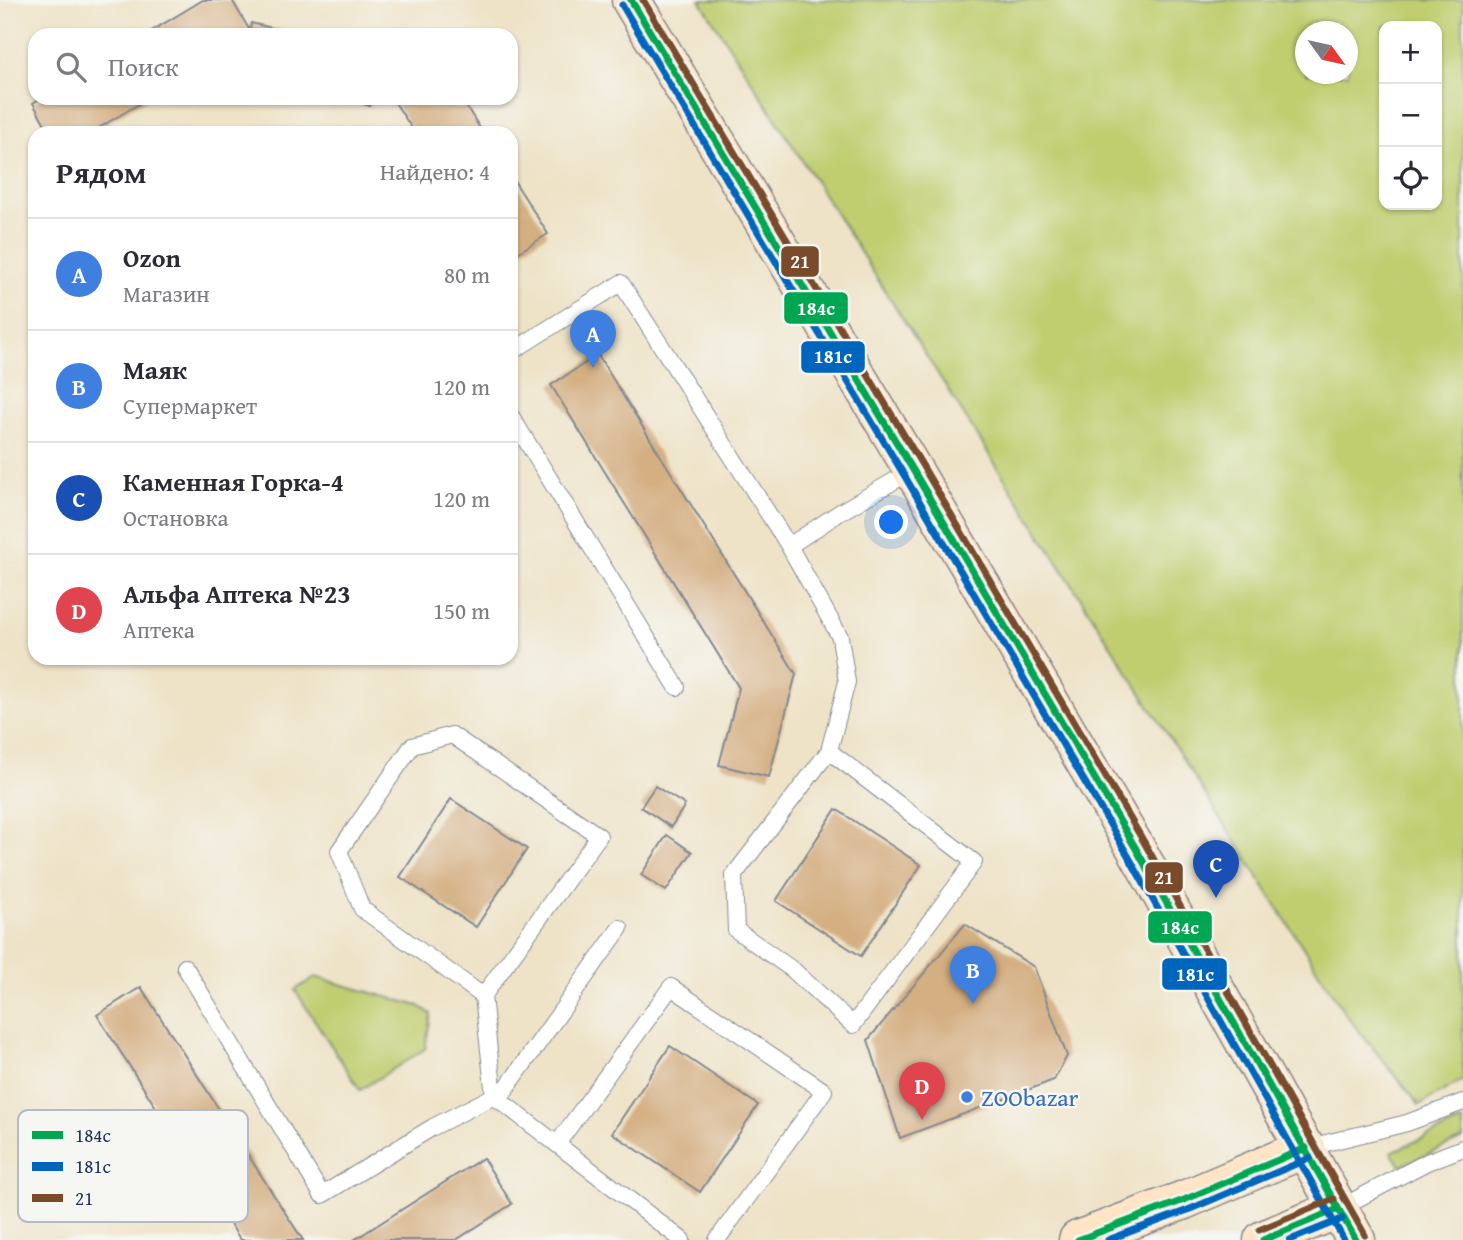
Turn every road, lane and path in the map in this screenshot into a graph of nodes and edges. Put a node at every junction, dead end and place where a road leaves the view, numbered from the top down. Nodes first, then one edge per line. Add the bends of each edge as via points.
1 (631, 0) edge
2 (518, 348) edge
3 (518, 427) edge
4 (913, 470) junction
5 (789, 546) junction
6 (677, 687) dead end
7 (830, 751) junction
8 (620, 928) dead end
9 (185, 967) dead end
10 (483, 996) junction
11 (496, 1098) junction
12 (1463, 1102) edge
13 (557, 1144) junction
14 (1306, 1148) junction
15 (1463, 1148) edge
16 (1347, 1224) edge
17 (681, 1240) edge
18 (717, 1240) edge
19 (1078, 1240) edge
20 (1263, 1240) edge

1 - 4 main road
2 - 5 lane via 621,283
3 - 6 lane
4 - 5 lane
4 - 14 main road
5 - 7 lane via 840,637 847,682
7 - 7 lane via 734,875 736,930 793,970 853,1025 974,862
8 - 11 lane
9 - 11 lane via 322,1195 433,1127
10 - 10 lane via 599,836 452,734 412,746 339,851 362,909
10 - 11 lane
11 - 13 lane
12 - 14 lane via 1407,1123
13 - 17 lane
13 - 18 lane via 671,987 824,1091
14 - 16 main road
14 - 19 main road
15 - 16 lane via 1427,1162
16 - 20 main road

